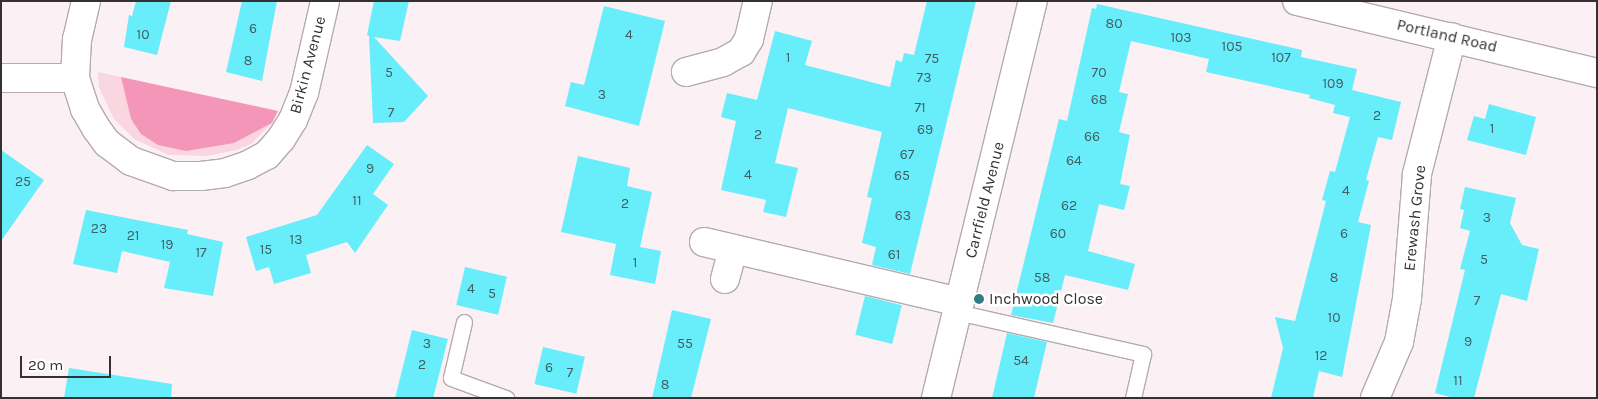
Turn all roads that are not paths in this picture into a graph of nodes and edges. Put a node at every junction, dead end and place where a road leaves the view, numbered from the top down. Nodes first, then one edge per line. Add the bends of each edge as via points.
1 (86, 1) edge
2 (325, 1) edge
3 (758, 1) edge
4 (1033, 1) edge
5 (1297, 1) edge
6 (1452, 37) junction
7 (686, 72) dead end
8 (1597, 73) edge
9 (1, 78) edge
10 (75, 78) junction
11 (704, 242) dead end
12 (732, 249) junction
13 (725, 279) dead end
14 (959, 307) junction
15 (464, 322) dead end
16 (506, 398) edge
17 (936, 398) edge
18 (1134, 398) edge
19 (1375, 398) edge

1 - 10 street, Birkin Avenue via 77,39
2 - 10 street, Birkin Avenue via 304,93 293,120 267,156 225,173 173,176 130,161 107,143 96,128
3 - 7 street via 748,39 741,52 723,62
4 - 14 street, Carrfield Avenue
5 - 6 street, Portland Road
6 - 8 street, Portland Road
6 - 19 street, Erewash Grove via 1418,174 1407,298 1399,342
9 - 10 street
11 - 12 street
12 - 13 street
12 - 14 street
14 - 17 street, Carrfield Avenue
14 - 18 lane via 1143,354
15 - 16 lane via 451,378

